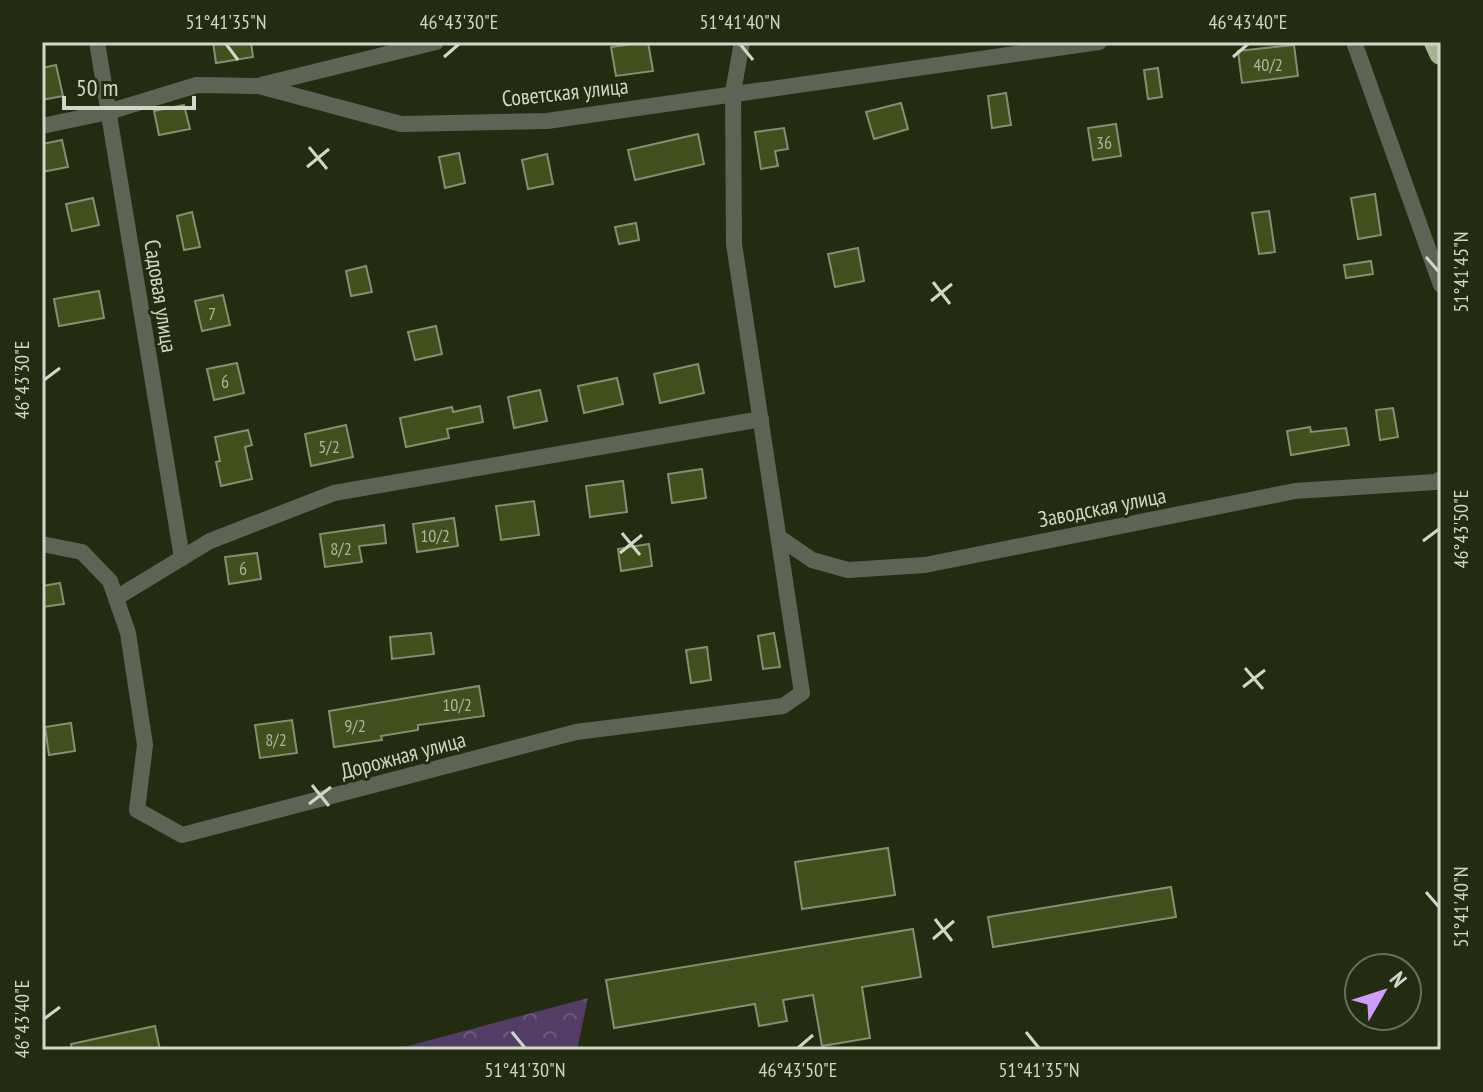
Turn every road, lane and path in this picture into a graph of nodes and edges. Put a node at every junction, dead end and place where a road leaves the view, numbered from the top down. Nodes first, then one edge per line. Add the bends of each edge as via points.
1 (97, 42) edge
2 (436, 42) edge
3 (742, 42) edge
4 (1099, 42) edge
5 (1354, 42) edge
6 (1436, 42) edge
7 (1441, 53) edge
8 (259, 86) junction
9 (733, 92) junction
10 (108, 112) junction
11 (42, 126) edge
12 (1441, 285) edge
13 (761, 419) junction
14 (1441, 479) edge
15 (780, 538) junction
16 (42, 544) edge
17 (182, 558) junction
18 (116, 598) junction

1 - 10 street, Садовая улица
2 - 8 street
3 - 9 street
4 - 9 street, Советская улица
5 - 12 street
6 - 7 highway
8 - 9 street, Советская улица via 401,124 547,121
8 - 10 street, Советская улица via 197,85
9 - 13 street via 734,244
10 - 11 street, Советская улица
10 - 17 street, Садовая улица
13 - 15 street
13 - 17 street via 334,493 210,541
14 - 15 street, Заводская улица via 1295,491 925,565 848,570 812,560
15 - 18 street, Дорожная улица via 802,693 783,706 576,732 182,835 137,810 145,745 128,633
16 - 18 street, Дорожная улица via 82,552 110,581
17 - 18 street

